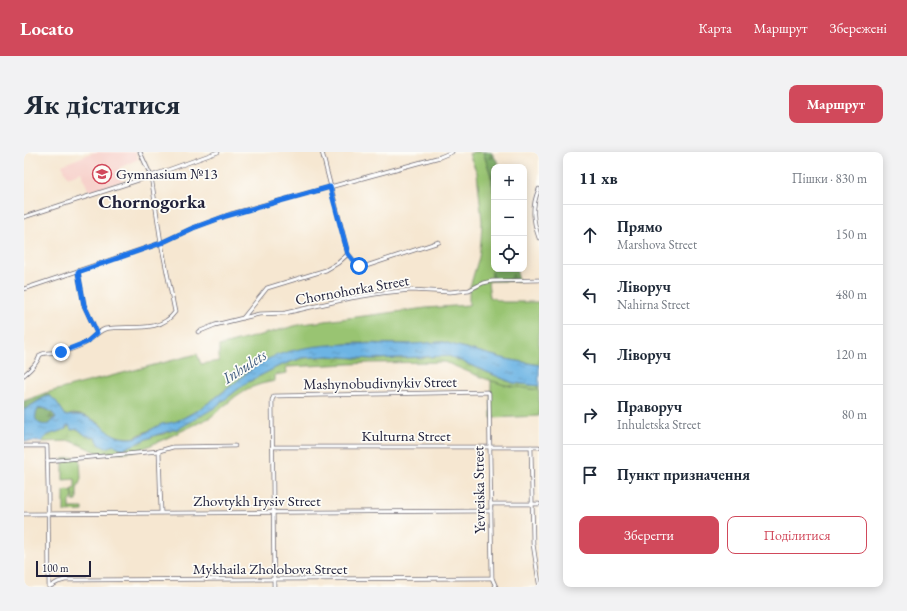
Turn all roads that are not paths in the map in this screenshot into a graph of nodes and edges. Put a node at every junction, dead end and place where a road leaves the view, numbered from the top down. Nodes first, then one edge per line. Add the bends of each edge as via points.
1 (140, 152) edge
2 (218, 152) edge
3 (322, 152) edge
4 (452, 152) edge
5 (151, 176) junction
6 (330, 187) junction
7 (539, 190) edge
8 (24, 217) edge
9 (539, 238) edge
10 (439, 242) dead end
11 (161, 243) junction
12 (348, 254) junction
13 (78, 272) junction
14 (539, 280) edge
15 (24, 289) edge
16 (243, 318) junction
17 (198, 332) dead end
18 (97, 333) junction
19 (24, 375) edge
20 (488, 392) joint
21 (24, 446) edge
22 (235, 446) dead end
23 (272, 447) junction
24 (490, 447) junction
25 (531, 447) junction
26 (539, 447) edge
27 (159, 451) junction
28 (47, 461) junction
29 (491, 504) junction
30 (532, 504) junction
31 (539, 504) edge
32 (490, 511) junction
33 (161, 512) junction
34 (272, 512) junction
35 (24, 514) edge
36 (48, 514) junction
37 (492, 578) junction
38 (274, 580) junction
39 (539, 583) edge
40 (49, 587) edge
41 (274, 587) edge
42 (496, 587) edge

1 - 5 street
2 - 5 street
3 - 6 street
4 - 6 street
5 - 8 street
5 - 11 street
6 - 11 street via 231,214
6 - 12 street
7 - 9 street via 533,214
10 - 12 street via 362,266 356,264
11 - 13 street
11 - 18 street via 175,312 154,326 120,327
12 - 16 street via 326,270 267,288
13 - 15 street
13 - 18 street via 84,305
14 - 16 street, Chornohorka Street via 492,281 469,290 450,292 411,290 382,293 285,313 259,314
16 - 17 street, Chornohorka Street
18 - 19 street via 87,342 71,349 43,353
20 - 23 street, Mashynobudivnykiv Street via 274,396
20 - 24 street, Yevreiska Street
21 - 28 street via 47,446
22 - 27 street via 173,447
23 - 24 street, Kulturna Street
23 - 34 street
24 - 25 street, Kulturna Street
24 - 29 street, Yevreiska Street
25 - 26 street, Kulturna Street
25 - 30 street
27 - 28 street
27 - 33 street
28 - 36 street
29 - 30 street
29 - 32 street, Yevreiska Street
30 - 31 street
30 - 39 street via 532,544
32 - 34 street, Zhovtykh Irysiv Street
32 - 37 street, Yevreiska Street
33 - 34 street, Zhovtykh Irysiv Street
33 - 36 street, Zhovtykh Irysiv Street
34 - 38 street
35 - 36 street, Zhovtykh Irysiv Street
36 - 40 street
37 - 38 street, Mykhaila Zholobova Street
37 - 42 street, Yevreiska Street
38 - 40 street, Mykhaila Zholobova Street via 65,580
38 - 41 street

